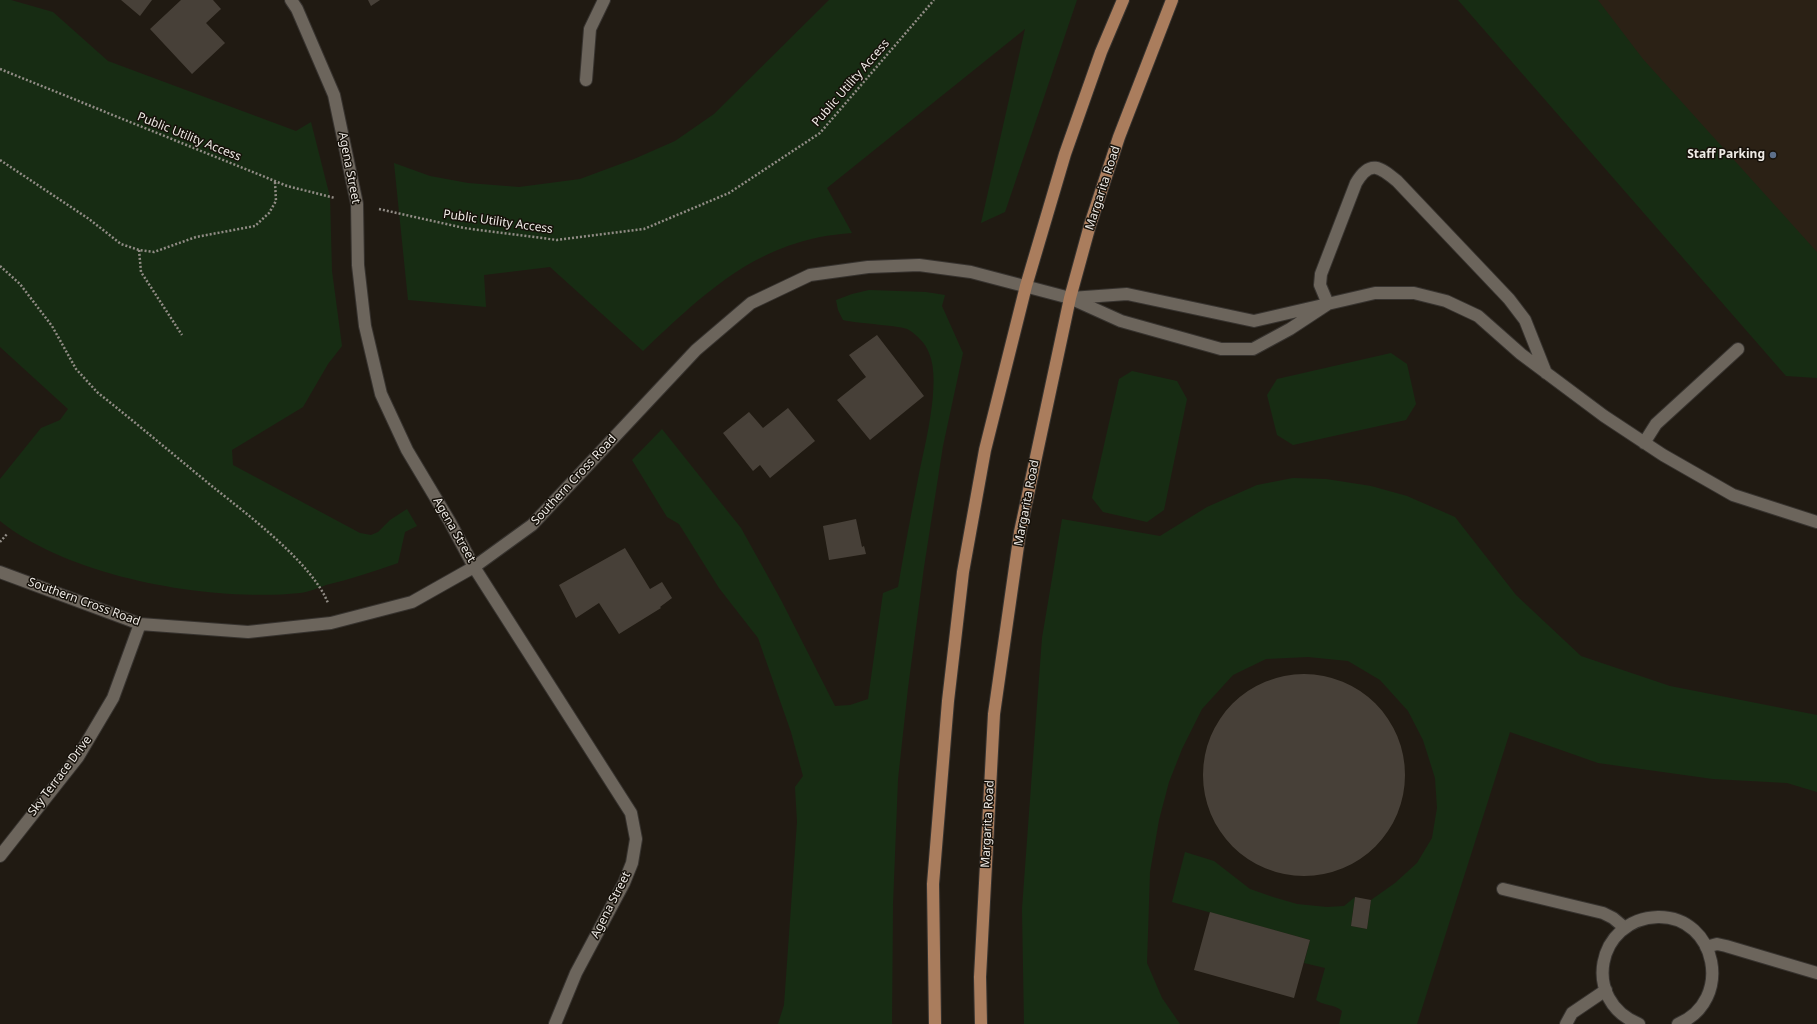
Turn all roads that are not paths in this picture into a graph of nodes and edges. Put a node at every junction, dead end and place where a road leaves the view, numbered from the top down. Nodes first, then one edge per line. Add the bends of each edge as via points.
1 (291, 0) edge
2 (604, 0) edge
3 (1123, 0) edge
4 (1172, 0) edge
5 (586, 80) dead end
6 (1026, 286) junction
7 (1070, 298) junction
8 (1328, 304) junction
9 (1738, 349) dead end
10 (1546, 373) junction
11 (1644, 442) junction
12 (1817, 522) edge
13 (474, 567) junction
14 (0, 572) edge
15 (140, 624) junction
16 (0, 856) edge
17 (1503, 889) dead end
18 (1625, 928) junction
19 (1706, 947) junction
20 (1817, 973) edge
21 (1606, 990) junction
22 (1684, 1023) edge
23 (555, 1024) edge
24 (935, 1024) edge
25 (981, 1024) edge
26 (1566, 1024) edge
27 (1639, 1024) edge

1 - 13 street, Agena Street via 334,95 357,204 358,265 365,326 381,394 407,450
2 - 5 street via 590,29
3 - 6 main road via 1101,52 1065,154
4 - 7 main road, Margarita Road via 1119,137 1090,225
6 - 7 street, Southern Cross Road
6 - 13 street, Southern Cross Road via 971,272 919,265 868,267 810,275 751,303 696,350 532,525
6 - 24 main road via 985,450 963,572 948,700 933,884
7 - 8 street via 1127,294 1254,321
7 - 8 street via 1121,320 1221,349 1253,349
7 - 25 main road, Margarita Road via 1020,532 994,714 980,977
8 - 10 street via 1375,293 1414,293 1446,300 1478,316
8 - 10 street via 1320,285 1321,274 1356,183 1362,172 1372,167 1382,168 1509,299 1525,320
9 - 11 street via 1656,424
10 - 11 street
11 - 12 street via 1733,495
13 - 15 street, Southern Cross Road via 412,602 336,622 248,632
13 - 23 street, Agena Street via 631,813 636,839 632,863 624,883 576,973
14 - 15 street, Southern Cross Road
15 - 16 street, Sky Terrace Drive via 114,698 78,757
17 - 18 street via 1603,913
18 - 19 street via 1647,918 1661,917 1680,922 1692,930
18 - 21 street via 1616,936 1606,953 1602,972
19 - 20 street via 1717,944 1726,946
19 - 22 street via 1712,963 1712,985 1704,1003
21 - 26 street via 1572,1013
21 - 27 street via 1620,1012

